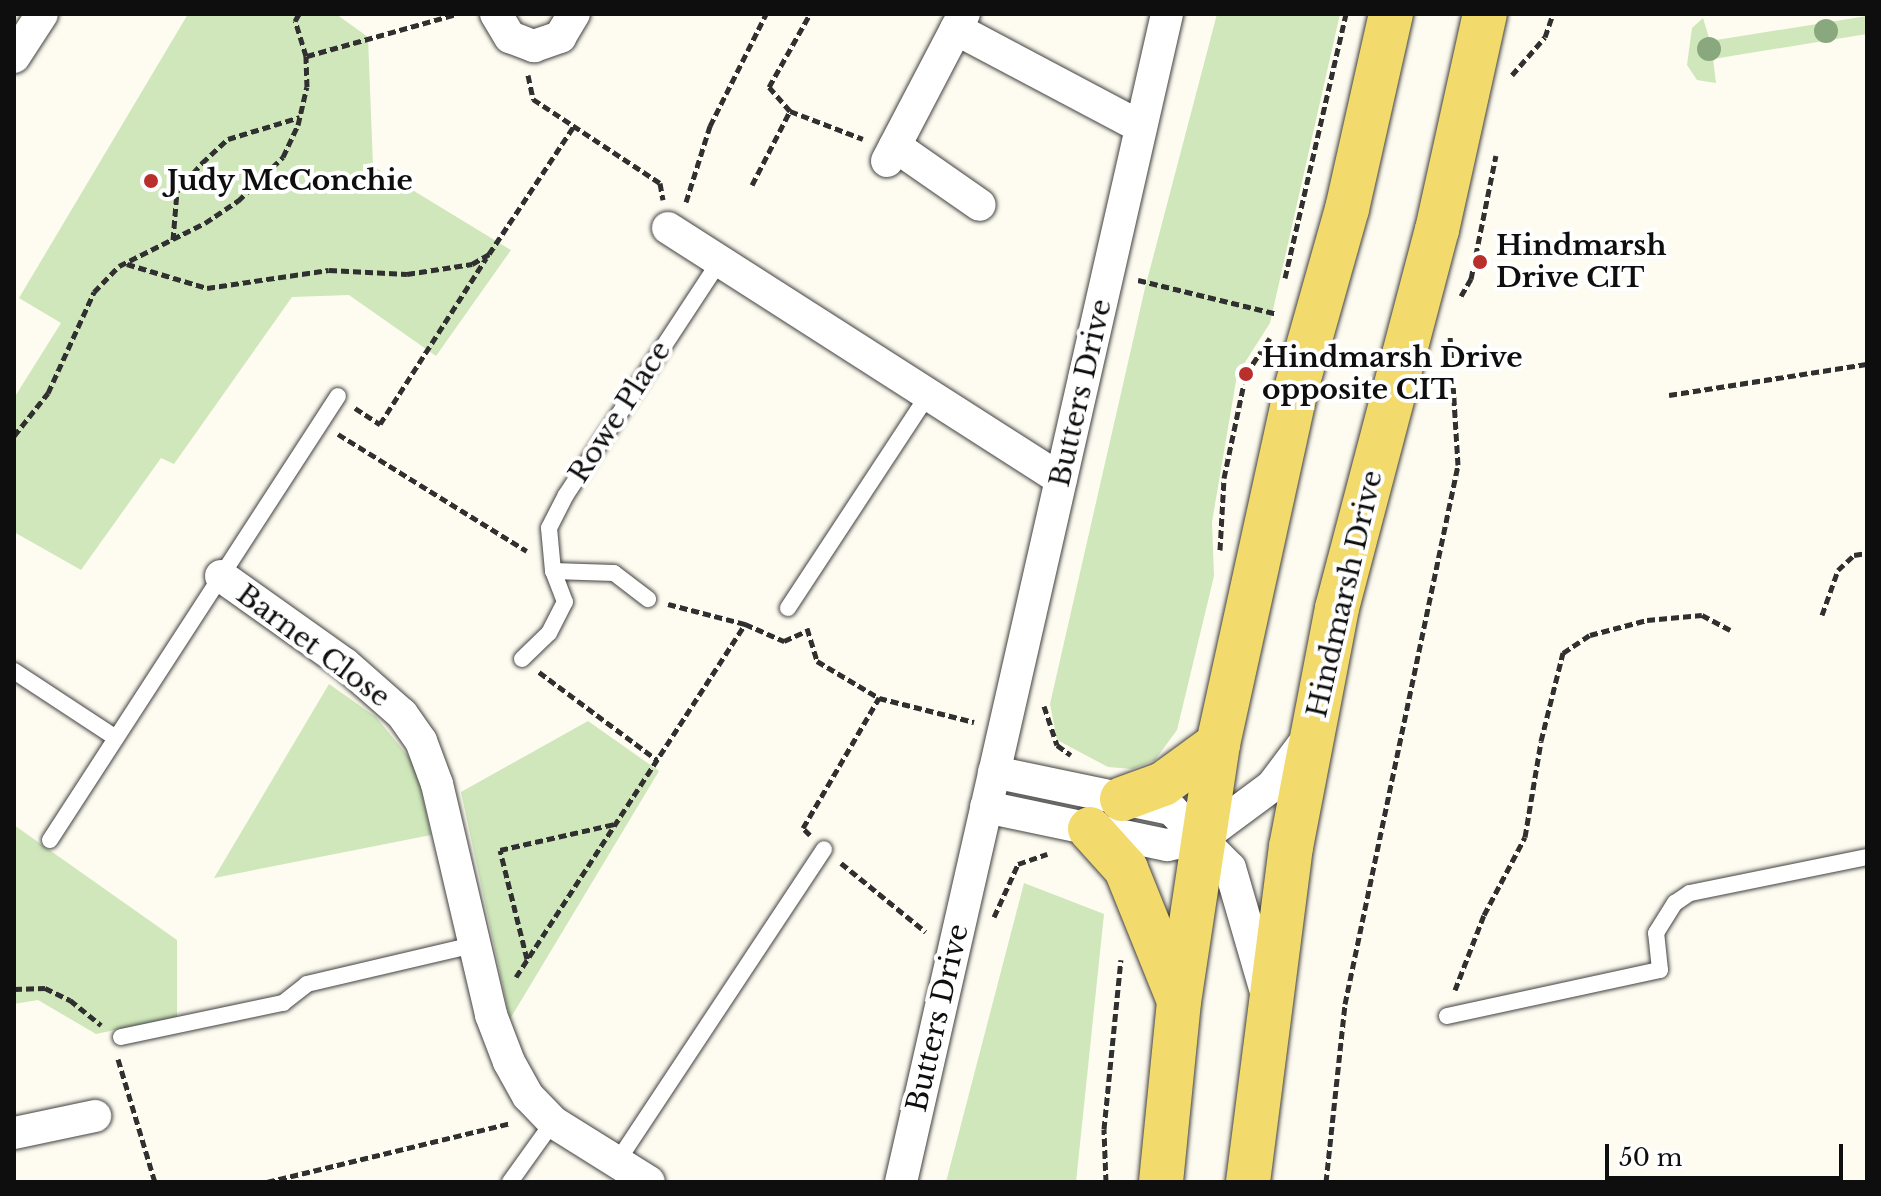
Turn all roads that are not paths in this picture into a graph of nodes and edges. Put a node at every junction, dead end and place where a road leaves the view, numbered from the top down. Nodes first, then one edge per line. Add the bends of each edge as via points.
1 (42, 14) edge
2 (496, 14) edge
3 (574, 14) edge
4 (1167, 14) edge
5 (1391, 14) edge
6 (1485, 14) edge
7 (960, 21) edge
8 (14, 57) edge
9 (1141, 127) junction
10 (980, 205) dead end
11 (672, 231) road end
12 (719, 262) junction
13 (338, 396) road end
14 (927, 396) junction
15 (1061, 479) junction
16 (553, 571) junction
17 (221, 576) junction
18 (648, 599) road end
19 (788, 608) road end
20 (522, 659) road end
21 (14, 671) edge
22 (1313, 732) junction
23 (116, 738) junction
24 (1218, 744) junction
25 (994, 772) junction
26 (1122, 799) junction
27 (986, 807) junction
28 (1090, 829) junction
29 (1202, 838) junction
30 (50, 840) dead end
31 (824, 849) dead end
32 (1867, 857) edge
33 (473, 945) junction
34 (1268, 997) junction
35 (1179, 1002) junction
36 (1447, 1016) road end
37 (114, 1038) road end
38 (95, 1116) dead end
39 (549, 1118) junction
40 (14, 1133) edge
41 (617, 1162) junction
42 (510, 1182) edge
43 (649, 1182) edge
44 (901, 1182) edge
45 (1161, 1182) edge
46 (1248, 1182) edge

1 - 8 street
2 - 3 street via 510,37 534,46 560,37
4 - 9 street, Butters Drive
5 - 24 main road via 1347,209 1296,389
6 - 22 main road, Hindmarsh Drive via 1437,230 1337,608
7 - 9 street
7 - 10 street via 891,154
9 - 15 street, Butters Drive
11 - 12 street
12 - 14 street
12 - 16 lane, Rowe Place via 566,495 549,528
13 - 17 lane, Barnet Close
14 - 15 street
14 - 19 lane
15 - 25 street, Butters Drive
16 - 18 lane via 614,573
16 - 20 lane, Rowe Place via 565,602 549,633
17 - 23 lane, Barnet Close
17 - 33 street, Barnet Close via 345,664 415,732 437,784
21 - 23 lane
22 - 29 street via 1272,786
22 - 34 main road, Hindmarsh Drive
23 - 30 lane, Barnet Close
24 - 26 main road via 1163,784
24 - 29 main road
25 - 26 street
25 - 27 street, Butters Drive
26 - 29 street via 1171,809
27 - 28 street
27 - 44 street, Butters Drive
28 - 29 street via 1167,845
28 - 35 main road via 1126,869
29 - 34 street via 1230,868
29 - 35 main road
31 - 41 lane
32 - 36 lane via 1690,893 1669,910 1656,933 1660,970
33 - 37 lane via 307,984 283,1003
33 - 39 street, Barnet Close via 491,1015 528,1096
34 - 46 main road, Hindmarsh Drive
35 - 45 main road
38 - 40 street
39 - 41 street, Barnet Close
39 - 42 lane
41 - 43 street, Barnet Close

